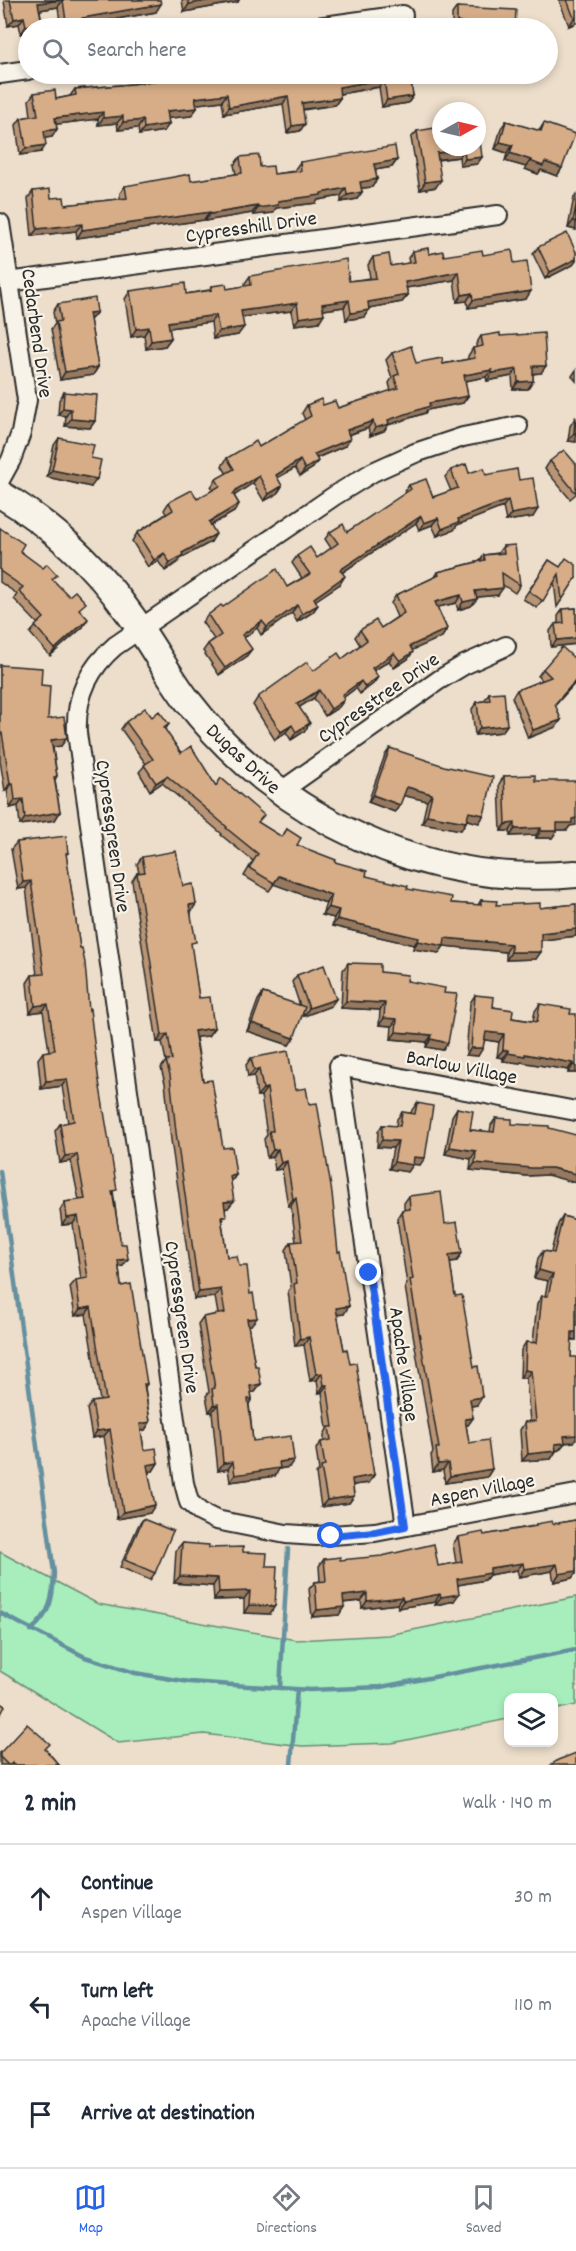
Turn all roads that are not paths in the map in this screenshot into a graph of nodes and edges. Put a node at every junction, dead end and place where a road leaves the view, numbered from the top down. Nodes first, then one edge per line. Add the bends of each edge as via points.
1 (403, 15) dead end
2 (382, 18) edge
3 (18, 71) edge
4 (0, 74) edge
5 (498, 215) dead end
6 (0, 223) edge
7 (9, 282) junction
8 (518, 426) dead end
9 (0, 480) edge
10 (0, 494) edge
11 (140, 628) junction
12 (506, 646) dead end
13 (280, 792) junction
14 (576, 874) edge
15 (339, 1066) joint
16 (576, 1111) edge
17 (576, 1494) edge
18 (189, 1502) joint
19 (405, 1526) junction

1 - 2 street
3 - 4 street
5 - 7 street, Cypresshill Drive
6 - 7 street, Cedarbend Drive
7 - 9 street, Cedarbend Drive via 27,400 21,433
8 - 11 street, Cypressgreen Drive via 463,437 373,472
10 - 11 street, Dugas Drive via 78,555 106,583
11 - 13 street, Dugas Drive via 177,686 213,731
11 - 18 street, Cypressgreen Drive via 105,654 90,672 80,694 77,733
12 - 13 street, Cypresstree Drive via 440,680
13 - 14 street, Dugas Drive via 335,826 404,855 489,872
15 - 16 street, Barlow Village
15 - 19 street, Apache Village
17 - 19 street, Aspen Village
18 - 19 street, Aspen Village via 216,1520 286,1533 345,1535

